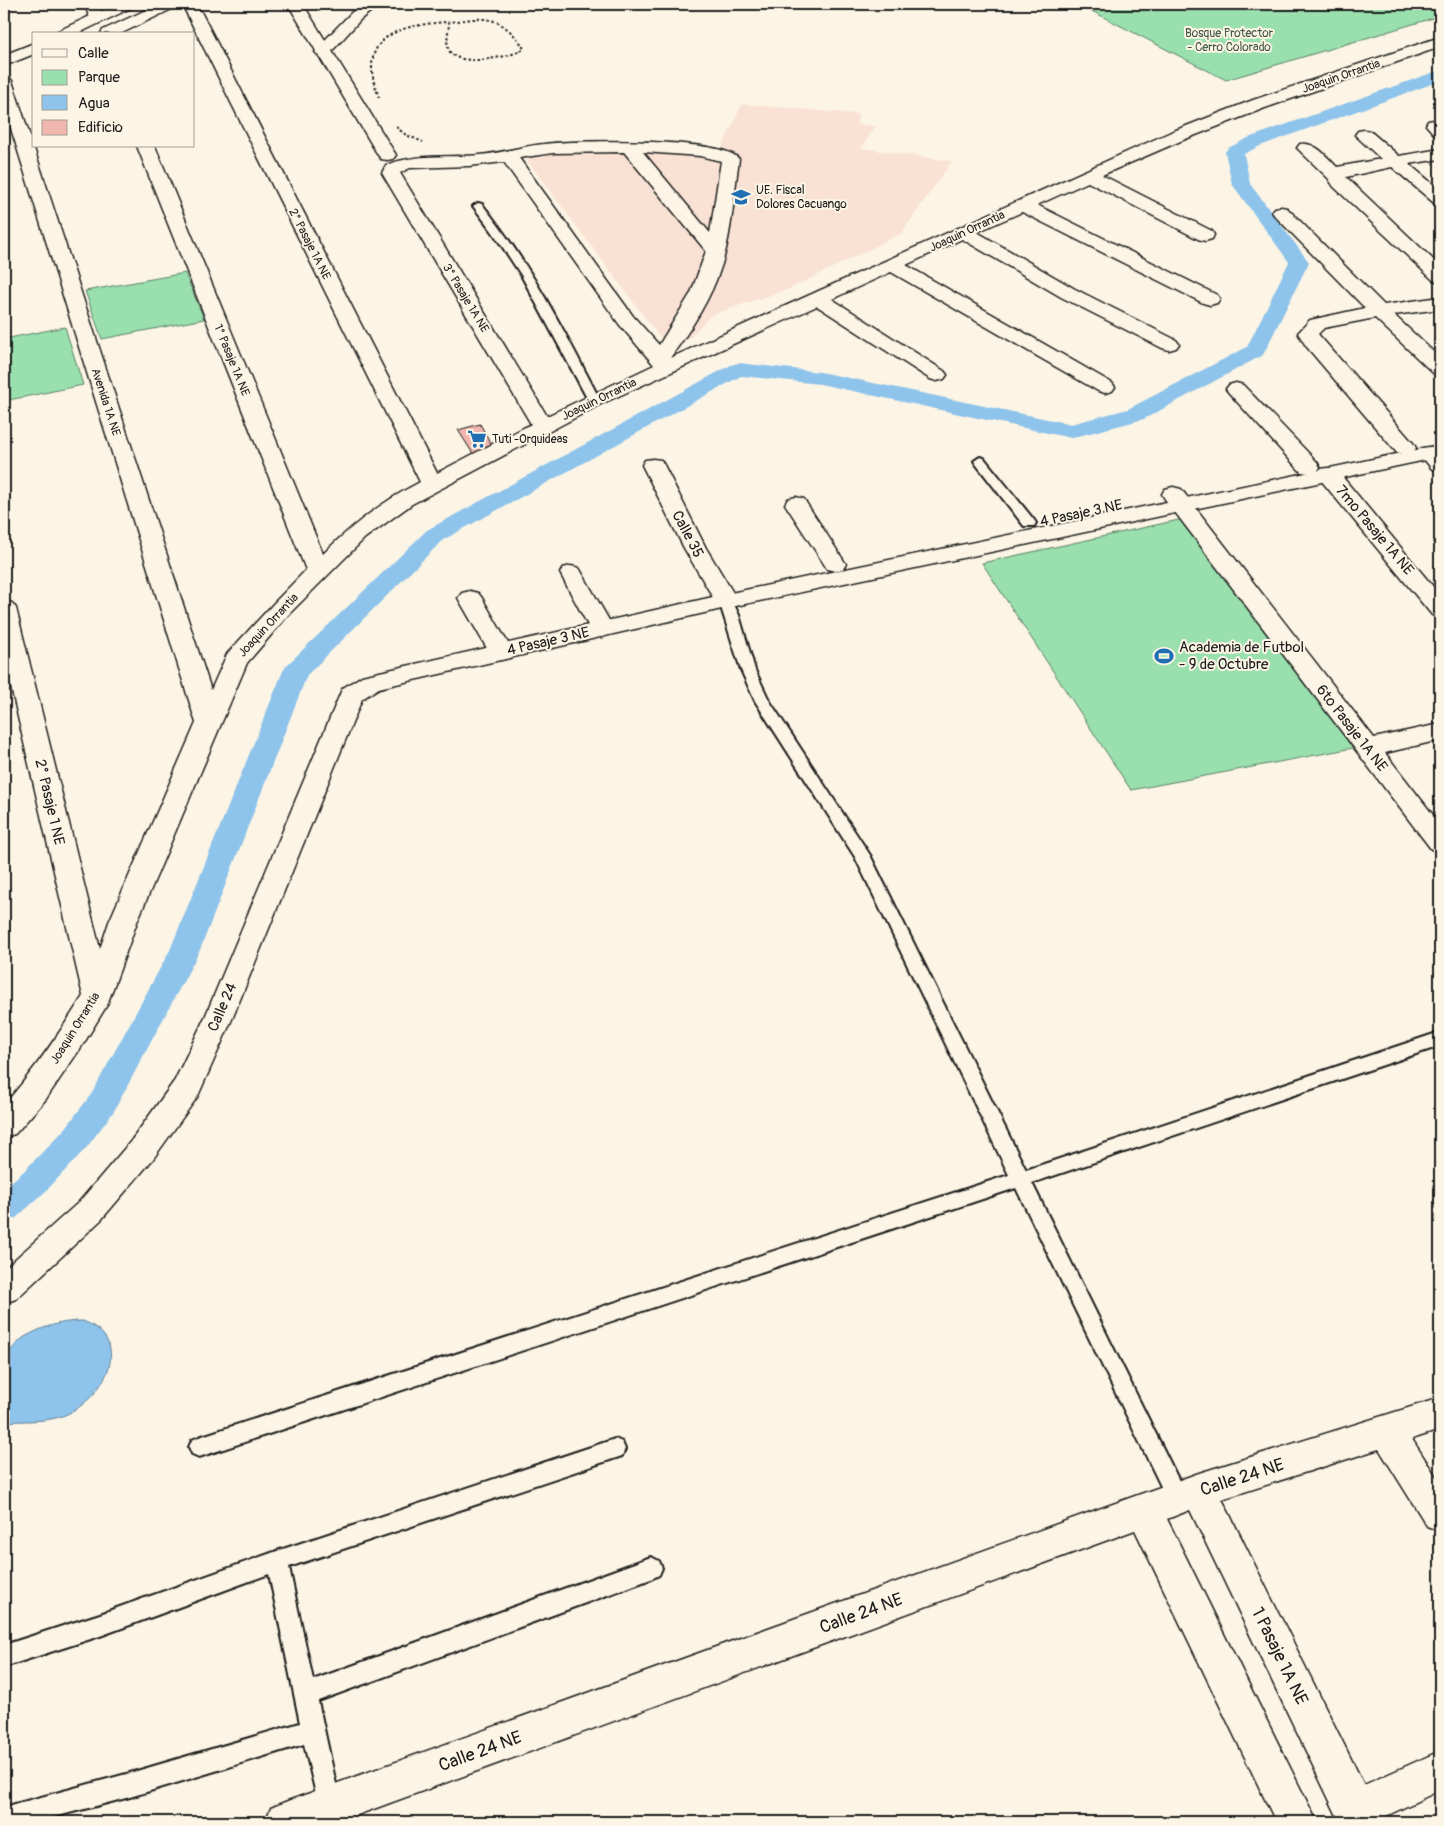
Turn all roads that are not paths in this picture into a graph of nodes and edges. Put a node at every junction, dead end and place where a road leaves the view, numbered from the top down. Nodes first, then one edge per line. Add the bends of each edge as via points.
1 (91, 4) edge
2 (128, 4) edge
3 (189, 4) edge
4 (296, 4) edge
5 (372, 4) edge
6 (165, 5) edge
7 (97, 19) junction
8 (68, 32) edge
9 (111, 32) edge
10 (1440, 42) edge
11 (32, 49) edge
12 (323, 52) junction
13 (4, 61) edge
14 (9, 79) edge
15 (1364, 135) dead end
16 (628, 147) junction
17 (147, 148) edge
18 (1306, 148) dead end
19 (1440, 154) edge
20 (508, 155) junction
21 (1395, 161) junction
22 (390, 162) junction
23 (1088, 175) junction
24 (1336, 175) junction
25 (1440, 199) edge
26 (1023, 205) junction
27 (478, 206) dead end
28 (1281, 212) dead end
29 (963, 232) junction
30 (1205, 235) dead end
31 (716, 251) junction
32 (892, 265) junction
33 (1437, 270) edge
34 (818, 298) junction
35 (1210, 299) dead end
36 (1440, 303) edge
37 (1380, 311) junction
38 (1168, 344) dead end
39 (663, 363) junction
40 (1440, 369) edge
41 (937, 375) dead end
42 (1105, 387) dead end
43 (1236, 388) dead end
44 (594, 400) junction
45 (544, 427) junction
46 (1405, 448) junction
47 (1438, 452) edge
48 (980, 461) dead end
49 (653, 465) dead end
50 (1318, 471) junction
51 (432, 485) junction
52 (1177, 499) junction
53 (796, 504) dead end
54 (1030, 523) junction
55 (835, 564) junction
56 (319, 573) junction
57 (571, 574) dead end
58 (470, 598) dead end
59 (726, 602) junction
60 (4, 608) edge
61 (1440, 610) edge
62 (602, 629) junction
63 (501, 652) junction
64 (371, 682) joint
65 (209, 722) junction
66 (1440, 732) edge
67 (1368, 748) junction
68 (1440, 842) edge
69 (96, 997) junction
70 (1440, 1039) edge
71 (4, 1125) edge
72 (1021, 1179) junction
73 (4, 1290) edge
74 (1440, 1414) edge
75 (1387, 1431) junction
76 (199, 1447) dead end
77 (615, 1449) dead end
78 (1173, 1499) junction
79 (1440, 1514) edge
80 (277, 1562) junction
81 (652, 1568) dead end
82 (4, 1656) edge
83 (305, 1694) junction
84 (313, 1730) junction
85 (1440, 1770) edge
86 (329, 1806) junction
87 (1358, 1816) edge
88 (4, 1819) edge
89 (285, 1822) edge
90 (1298, 1822) edge

1 - 7 street
2 - 7 street
3 - 51 street, 2° Pasaje 1A NE
4 - 12 street, 3° Pasaje 1A NE
5 - 12 street via 351,21
6 - 9 street
7 - 8 street
10 - 23 street, Joaquin Orrantia via 1251,107
11 - 13 street
12 - 22 street, 3° Pasaje 1A NE
14 - 65 street, Avenida 1A NE
15 - 21 street
16 - 20 street via 553,148
16 - 31 street
16 - 31 street via 716,152 730,158
17 - 56 street, 1° Pasaje 1A NE
18 - 24 street
19 - 21 street
20 - 22 street via 477,161
20 - 39 street via 626,320
21 - 24 street via 1344,170
21 - 25 street
22 - 45 street, 3° Pasaje 1A NE via 391,173
23 - 26 street, Joaquin Orrantia
23 - 30 street
24 - 33 street
26 - 29 street, Joaquin Orrantia
26 - 35 street
27 - 44 lane via 501,233 532,281
28 - 37 street
29 - 32 street, Joaquin Orrantia
29 - 38 street
31 - 39 street via 695,304
32 - 34 street, Joaquin Orrantia
32 - 42 street
34 - 39 street, Joaquin Orrantia
34 - 41 street
36 - 37 street
37 - 40 street
37 - 46 street via 1317,324 1308,333
39 - 44 street, Joaquin Orrantia
43 - 50 street, 7mo Pasaje 1A NE
44 - 45 street, Joaquin Orrantia
45 - 51 street, Joaquin Orrantia
46 - 47 street, 4 Pasaje 3 NE
46 - 50 street, 4 Pasaje 3 NE
47 - 50 street, 4 Pasaje 3 NE
48 - 54 lane
49 - 59 street, Calle 35
50 - 52 street, 4 Pasaje 3 NE
50 - 61 street, 7mo Pasaje 1A NE
51 - 56 street, Joaquin Orrantia via 404,499 356,533
52 - 54 street, 4 Pasaje 3 NE
52 - 59 street, 4 Pasaje 3 NE
52 - 67 street, 6to Pasaje 1A NE
53 - 55 street
54 - 55 street, 4 Pasaje 3 NE
55 - 59 street, 4 Pasaje 3 NE
56 - 65 street, Joaquin Orrantia via 282,608 236,660
57 - 62 street
58 - 63 street
59 - 62 street, 4 Pasaje 3 NE
59 - 72 lane via 748,670 762,701 862,855
60 - 69 street, 2° Pasaje 1 NE
62 - 63 street, 4 Pasaje 3 NE
63 - 64 street, 4 Pasaje 3 NE
64 - 73 street, Calle 24 via 352,694 187,1087 142,1150 90,1211
65 - 69 street, Joaquin Orrantia via 123,922
66 - 67 street
67 - 68 street, 6to Pasaje 1A NE
69 - 71 street, Joaquin Orrantia via 35,1090
70 - 72 lane
72 - 76 lane
72 - 78 lane
74 - 75 street, Calle 24 NE
75 - 78 street, Calle 24 NE
75 - 79 street
77 - 80 lane
78 - 86 street, Calle 24 NE
78 - 87 street, 1 Pasaje 1A NE
78 - 90 street
80 - 82 lane
80 - 83 lane
81 - 83 lane
83 - 84 lane
84 - 86 lane
84 - 88 lane
85 - 87 street
86 - 89 street, Calle 24 NE

